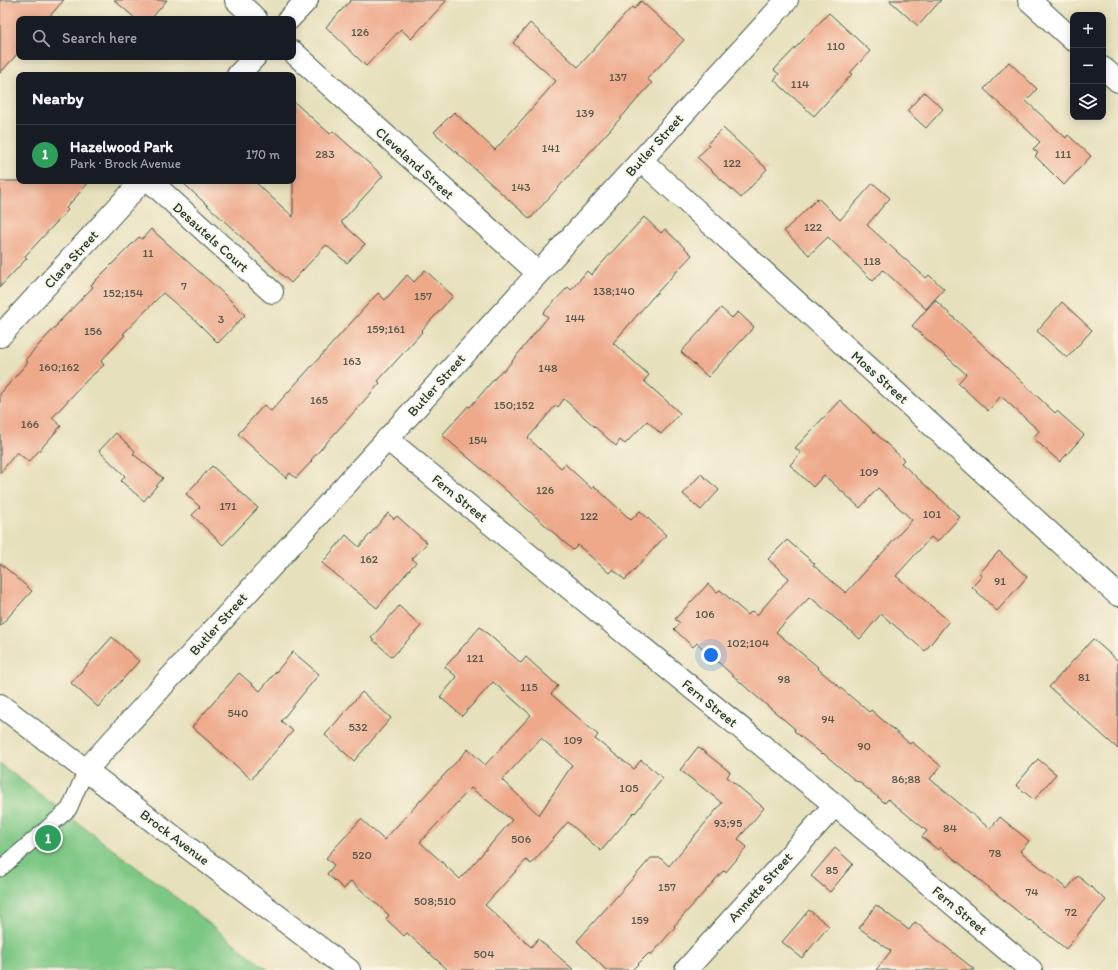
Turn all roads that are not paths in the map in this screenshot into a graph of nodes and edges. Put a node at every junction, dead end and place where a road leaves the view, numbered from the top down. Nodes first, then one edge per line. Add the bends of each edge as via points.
1 (236, 0) edge
2 (307, 0) edge
3 (787, 0) edge
4 (1029, 0) edge
5 (253, 16) edge
6 (293, 16) edge
7 (1070, 37) edge
8 (296, 55) edge
9 (252, 60) edge
10 (1106, 71) edge
11 (241, 72) edge
12 (1118, 81) edge
13 (641, 160) junction
14 (139, 184) edge
15 (153, 184) edge
16 (538, 273) junction
17 (272, 292) dead end
18 (0, 336) edge
19 (387, 439) junction
20 (1118, 595) edge
21 (0, 705) edge
22 (86, 770) junction
23 (835, 805) junction
24 (0, 869) edge
25 (349, 970) edge
26 (686, 970) edge
27 (1031, 970) edge

1 - 5 street
2 - 6 street
3 - 13 street, Butler Street
4 - 7 street
8 - 16 street, Cleveland Street
9 - 11 street
10 - 12 street
13 - 16 street, Butler Street
13 - 20 street, Moss Street
14 - 18 street, Clara Street
15 - 17 street, Desautels Court
16 - 19 street, Butler Street
19 - 22 street, Butler Street
19 - 23 street, Fern Street
21 - 22 street, Brock Avenue
22 - 24 lane via 69,809
22 - 25 street, Brock Avenue
23 - 26 street, Annette Street
23 - 27 street, Fern Street

